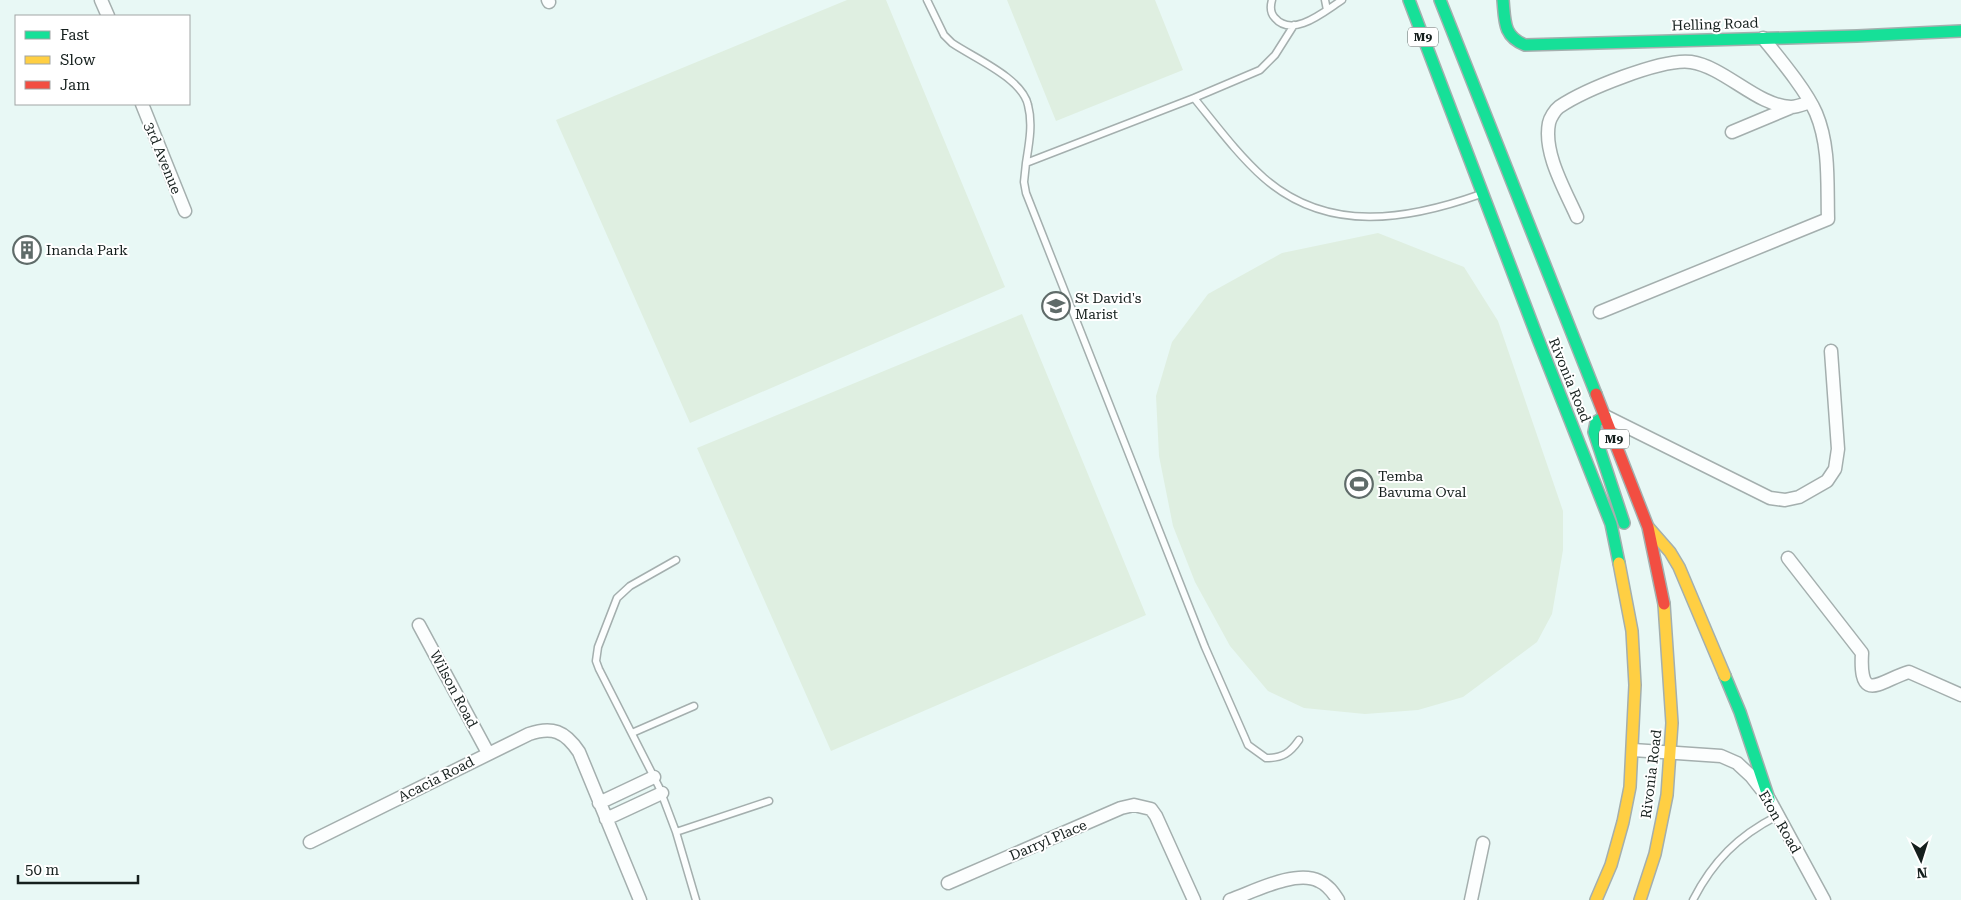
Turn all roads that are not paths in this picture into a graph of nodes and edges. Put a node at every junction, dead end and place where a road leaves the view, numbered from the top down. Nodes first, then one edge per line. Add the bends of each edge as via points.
1 (101, 0) edge
2 (927, 0) edge
3 (1272, 0) edge
4 (1326, 0) edge
5 (1342, 0) edge
6 (1408, 0) edge
7 (1440, 0) edge
8 (1503, 0) edge
9 (1327, 10) junction
10 (108, 15) edge
11 (1294, 25) junction
12 (1961, 31) edge
13 (1763, 38) junction
14 (1194, 98) junction
15 (1810, 102) junction
16 (142, 105) edge
17 (1792, 108) junction
18 (1732, 132) dead end
19 (1026, 163) junction
20 (1482, 193) junction
21 (185, 211) dead end
22 (1577, 217) dead end
23 (1600, 312) dead end
24 (1831, 351) dead end
25 (1605, 416) junction
26 (1648, 527) junction
27 (1626, 532) dead end
28 (1788, 558) dead end
29 (676, 560) dead end
30 (1635, 582) dead end
31 (419, 626) dead end
32 (1632, 631) junction
33 (1961, 695) edge
34 (694, 706) dead end
35 (632, 733) junction
36 (1299, 740) dead end
37 (1632, 750) junction
38 (488, 753) junction
39 (1671, 753) junction
40 (654, 777) junction
41 (662, 793) junction
42 (1769, 799) junction
43 (769, 801) dead end
44 (599, 803) junction
45 (1777, 816) junction
46 (606, 819) junction
47 (676, 832) junction
48 (310, 842) dead end
49 (1483, 843) dead end
50 (948, 883) dead end
51 (640, 900) edge
52 (696, 900) edge
53 (1194, 900) edge
54 (1230, 900) edge
55 (1338, 900) edge
56 (1471, 900) edge
57 (1596, 900) edge
58 (1640, 900) edge
59 (1693, 900) edge
60 (1824, 900) edge

1 - 10 street
2 - 19 lane via 944,35 952,43 1013,82 1024,94 1031,120
3 - 11 lane via 1270,7 1278,22
4 - 9 lane
5 - 9 lane
6 - 20 main road, Rivonia Road / M9
7 - 25 main road, Rivonia Road / M9
8 - 13 main road, Helling Road via 1508,34 1515,42 1525,45
9 - 11 lane via 1305,23
11 - 14 lane via 1275,55 1260,70
12 - 13 main road, Helling Road
13 - 15 street
14 - 19 lane
14 - 20 lane via 1264,178 1308,206 1354,216 1394,216 1449,205
15 - 17 street
15 - 23 street via 1821,128 1826,154 1828,219
16 - 21 street, 3rd Avenue
17 - 18 street
17 - 22 street via 1770,102 1692,62 1675,62 1616,79 1557,108 1549,121 1548,139 1556,169
19 - 36 lane via 1026,193 1201,638 1244,738 1266,758 1285,756
20 - 32 main road, Rivonia Road / M9 via 1611,524
24 - 25 street via 1838,449 1835,468 1827,480 1799,497 1785,500 1770,498
25 - 26 main road, Rivonia Road / M9
25 - 27 main road via 1597,420 1594,432
26 - 39 main road, Rivonia Road / M9 via 1665,611
26 - 42 main road via 1679,567 1740,712
28 - 33 street via 1862,653 1861,670 1864,680 1871,686 1880,686 1909,672
29 - 35 lane via 630,586 617,598 598,647 596,661 599,670
30 - 32 main road
31 - 38 street, Wilson Road
32 - 37 main road, Rivonia Road / M9 via 1635,685
34 - 35 lane
35 - 40 lane
37 - 39 street, Eton Road
37 - 57 main road, Rivonia Road / M9 via 1630,787 1623,822 1611,865
38 - 44 street, Acacia Road via 529,734 553,730 573,742
38 - 48 street, Acacia Road
39 - 42 street, Eton Road via 1721,756 1737,763
39 - 58 main road, Rivonia Road / M9 via 1667,795 1655,854
40 - 41 lane
40 - 44 street
41 - 46 street
41 - 47 lane
42 - 45 street, Eton Road
43 - 47 lane
44 - 46 street
45 - 59 lane via 1751,831 1715,862
45 - 60 street, Eton Road
46 - 51 street
47 - 52 lane
49 - 56 street
50 - 53 street, Darryl Place via 1134,805 1151,808
54 - 55 street via 1288,879 1305,877 1330,888

